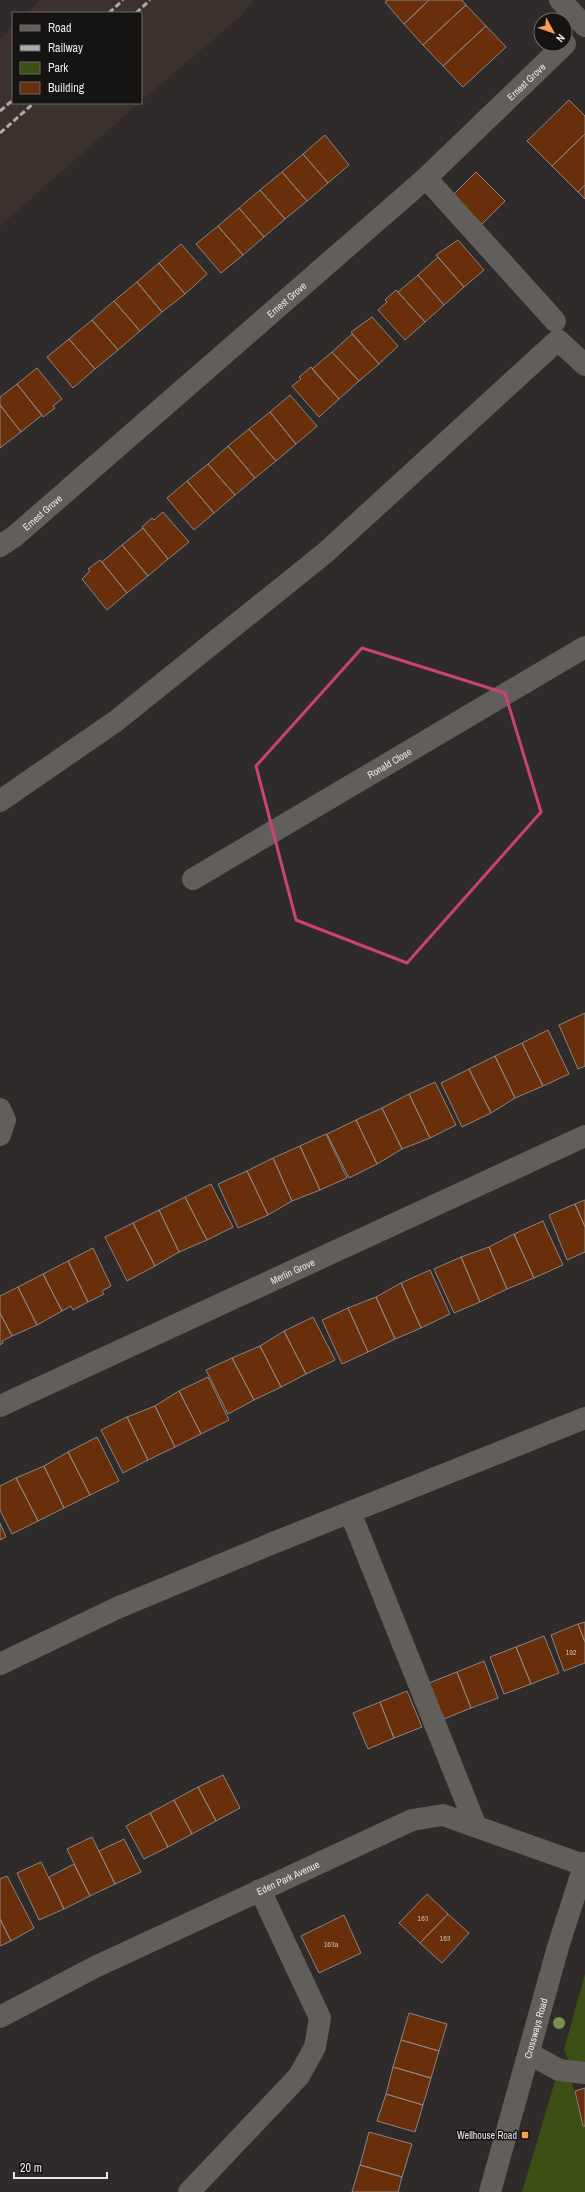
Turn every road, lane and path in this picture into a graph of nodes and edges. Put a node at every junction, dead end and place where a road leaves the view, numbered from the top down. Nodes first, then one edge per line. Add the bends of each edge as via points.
1 (560, 0) edge
2 (585, 25) edge
3 (573, 36) edge
4 (557, 52) edge
5 (426, 178) junction
6 (555, 321) dead end
7 (585, 365) edge
8 (0, 546) edge
9 (585, 647) edge
10 (0, 801) edge
11 (193, 879) dead end
12 (0, 1109) edge
13 (0, 1135) edge
14 (585, 1136) edge
15 (0, 1406) edge
16 (585, 1418) edge
17 (350, 1512) junction
18 (0, 1664) edge
19 (475, 1824) junction
20 (585, 1864) edge
21 (260, 1890) junction
22 (0, 2017) edge
23 (530, 2054) junction
24 (585, 2073) edge
25 (189, 2192) edge
26 (490, 2192) edge

1 - 2 street
2 - 3 street, Ernest Grove
4 - 5 street, Ernest Grove
5 - 6 street
5 - 8 street, Ernest Grove via 15,536
7 - 10 street via 558,340 325,553 116,721
9 - 11 street, Ronald Close
12 - 13 street via 5,1120
14 - 15 street, Merlin Grove
16 - 17 street
17 - 18 street via 117,1608
17 - 19 street
19 - 20 street, Eden Park Avenue
19 - 21 street, Eden Park Avenue via 443,1815 412,1820
20 - 23 street, Crossways Road via 558,1947
21 - 22 street, Eden Park Avenue via 95,1967
21 - 25 street via 320,2018 315,2047 299,2076
23 - 24 street via 559,2070
23 - 26 street, Crossways Road

